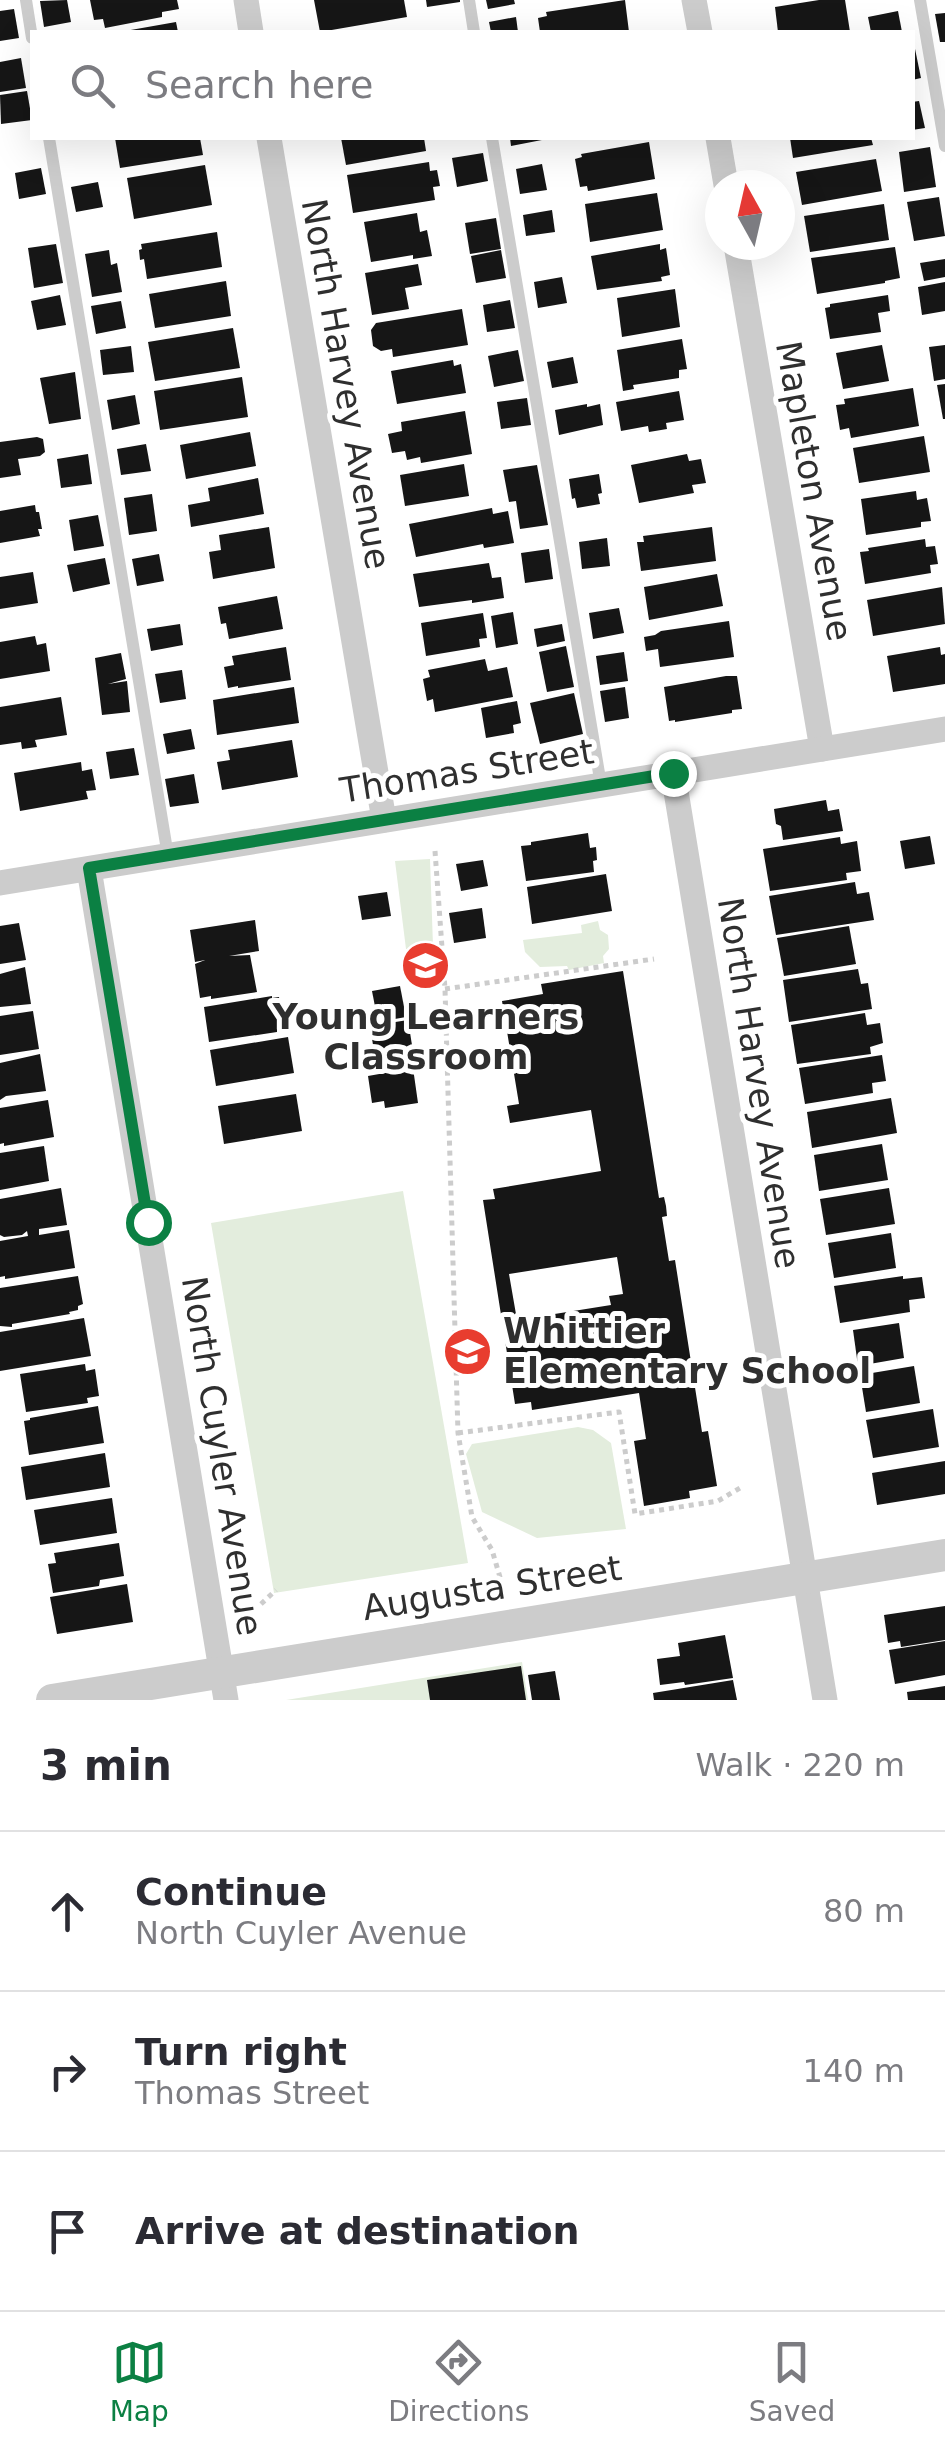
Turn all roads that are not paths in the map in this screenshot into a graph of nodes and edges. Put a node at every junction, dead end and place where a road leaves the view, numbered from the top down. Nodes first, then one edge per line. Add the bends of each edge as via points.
1 (26, 0) edge
2 (246, 0) edge
3 (469, 0) edge
4 (694, 0) edge
5 (920, 0) edge
6 (31, 30) edge
7 (251, 30) edge
8 (474, 30) edge
9 (700, 30) edge
10 (49, 140) edge
11 (269, 140) edge
12 (492, 140) edge
13 (718, 140) edge
14 (945, 146) edge
15 (723, 170) edge
16 (739, 260) edge
17 (945, 729) edge
18 (822, 749) junction
19 (673, 773) junction
20 (601, 785) junction
21 (384, 820) junction
22 (168, 856) junction
23 (89, 868) junction
24 (0, 883) edge
25 (945, 1555) edge
26 (805, 1578) junction
27 (224, 1686) edge
28 (52, 1700) edge
29 (825, 1700) edge

1 - 6 lane
2 - 7 street
3 - 8 lane
4 - 9 street
5 - 14 lane
10 - 22 lane
11 - 21 street, North Harvey Avenue
12 - 20 lane
13 - 15 street
16 - 18 street, Mapleton Avenue
17 - 18 street, Thomas Street
18 - 19 street, Thomas Street
19 - 20 street, Thomas Street
19 - 26 street, North Harvey Avenue
20 - 21 street, Thomas Street
21 - 22 street, Thomas Street
22 - 23 street, Thomas Street
23 - 24 street, Thomas Street
23 - 27 street, North Cuyler Avenue
25 - 26 street, Augusta Street
26 - 27 street, Augusta Street
26 - 29 street, North Harvey Avenue
27 - 28 street, Augusta Street

